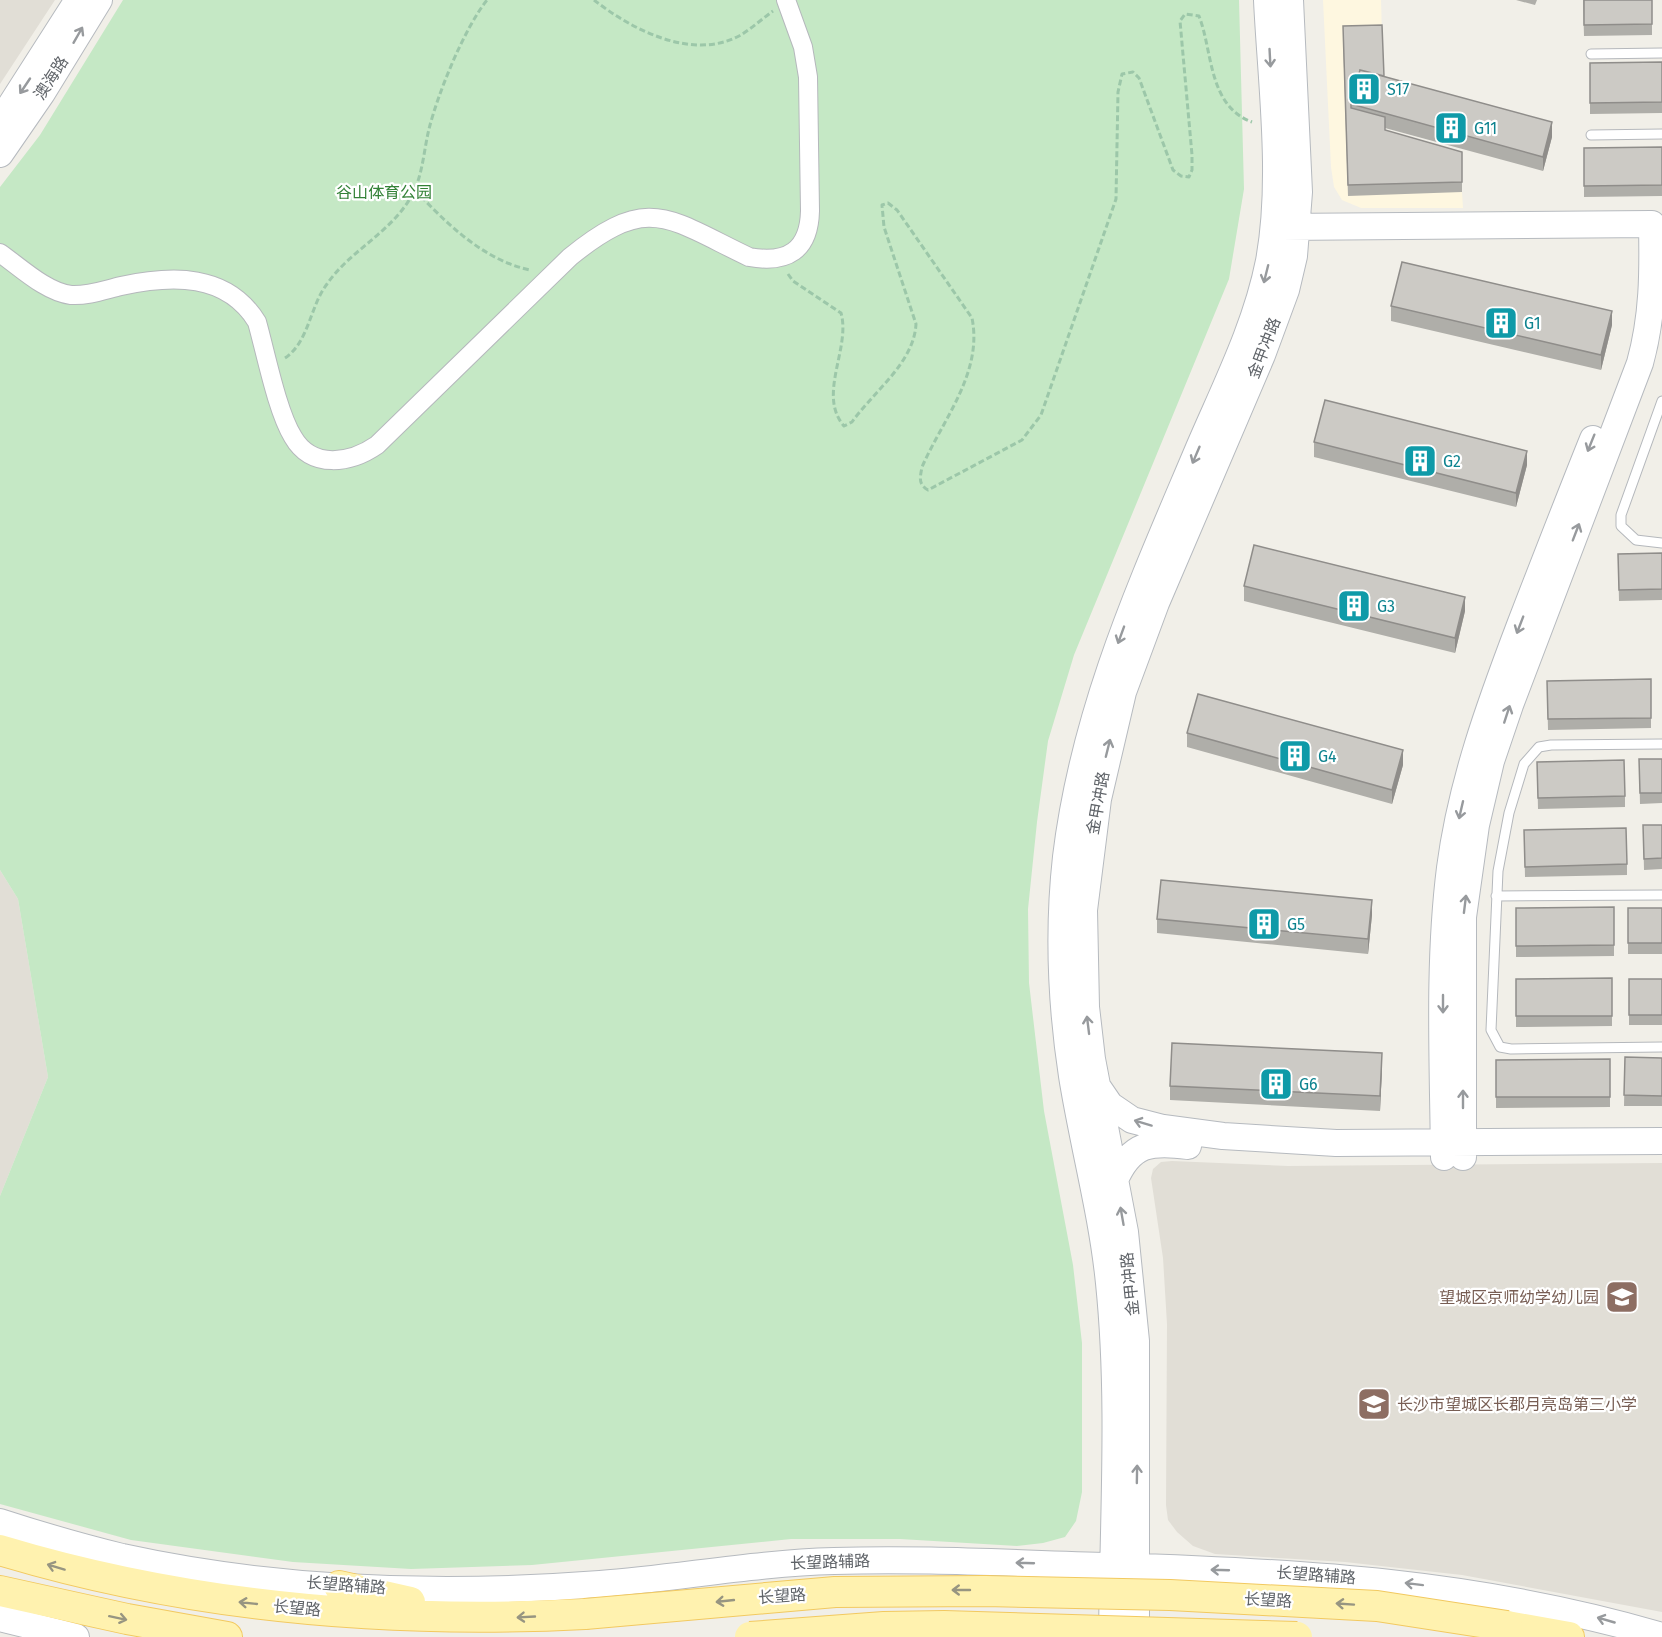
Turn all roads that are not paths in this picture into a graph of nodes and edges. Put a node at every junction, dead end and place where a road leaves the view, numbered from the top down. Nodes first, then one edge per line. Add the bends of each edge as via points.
1 (78, 0) edge
2 (99, 0) edge
3 (787, 0) edge
4 (1267, 0) edge
5 (1290, 0) edge
6 (1662, 53) edge
7 (1591, 54) dead end
8 (0, 123) edge
9 (1662, 134) edge
10 (1591, 135) dead end
11 (0, 154) edge
12 (1650, 232) edge
13 (1285, 235) junction
14 (0, 252) edge
15 (1662, 400) edge
16 (1662, 543) edge
17 (1662, 744) edge
18 (1662, 895) edge
19 (1496, 896) junction
20 (1662, 1047) edge
21 (1096, 1086) junction
22 (1662, 1141) edge
23 (1454, 1150) junction
24 (1662, 1156) edge
25 (1115, 1180) junction
26 (1125, 1509) junction
27 (0, 1522) edge
28 (0, 1550) edge
29 (1067, 1565) junction
30 (1124, 1567) junction
31 (1187, 1569) junction
32 (339, 1586) junction
33 (0, 1591) edge
34 (480, 1617) junction
35 (0, 1618) edge
36 (1662, 1636) edge
37 (76, 1637) edge
38 (227, 1637) edge
39 (750, 1637) edge
40 (1112, 1637) edge
41 (1136, 1637) edge
42 (1297, 1637) edge
43 (1569, 1637) edge

1 -> 8 street, 澳海路
11 -> 2 street, 澳海路
3 - 14 street via 803,47 808,77 810,230 803,243 794,251 764,259 749,257 659,217 625,221 598,235 552,275 377,445 343,462 307,453 293,438 257,322 247,306 230,293 206,283 158,279 87,295 69,295 36,279
4 -> 13 street, 金甲冲路 via 1276,194
5 - 13 street, 金甲冲路 via 1299,192
6 - 7 lane
9 - 10 lane
12 - 13 street
12 - 23 street via 1653,298 1640,363 1510,705 1491,761 1476,825 1463,917
21 -> 13 street, 金甲冲路 via 1086,1007 1084,910 1106,755 1140,643 1277,315
13 -> 26 street, 金甲冲路 via 1103,684 1083,759 1066,859 1061,959 1065,1007 1072,1074 1109,1282 1114,1418
15 - 16 lane via 1621,515 1621,526 1636,540
17 - 19 lane via 1551,745 1539,747 1531,754 1524,764 1509,813
18 - 19 lane
19 - 20 lane via 1491,1030 1500,1047
23 -> 21 street via 1284,1141 1162,1128 1117,1112
21 - 25 street, 金甲冲路
22 - 23 street
23 - 24 street
23 - 25 street via 1284,1155 1162,1143 1129,1156
26 -> 25 street, 金甲冲路 via 1136,1341 1125,1232
26 - 29 street via 1102,1544 1082,1560
26 - 30 street, 金甲冲路
26 - 31 street via 1152,1549
27 - 32 street, 长望路辅路 via 122,1557 195,1570
34 -> 28 main road, 长望路 via 358,1613 224,1600 70,1571
29 - 30 street, 长望路辅路
29 -> 32 street, 长望路辅路 via 832,1561 601,1584 475,1590
30 - 31 street, 长望路辅路
30 - 40 street, 金甲冲路
30 - 41 street, 金甲冲路
36 -> 31 street, 长望路辅路 via 1598,1617 1436,1587 1325,1575
32 - 34 main road
33 -> 38 main road
43 -> 34 main road, 长望路, bridge via 1432,1613 1356,1605 985,1591 835,1592 585,1614
35 - 37 street
39 - 42 main road, bridge via 944,1626

